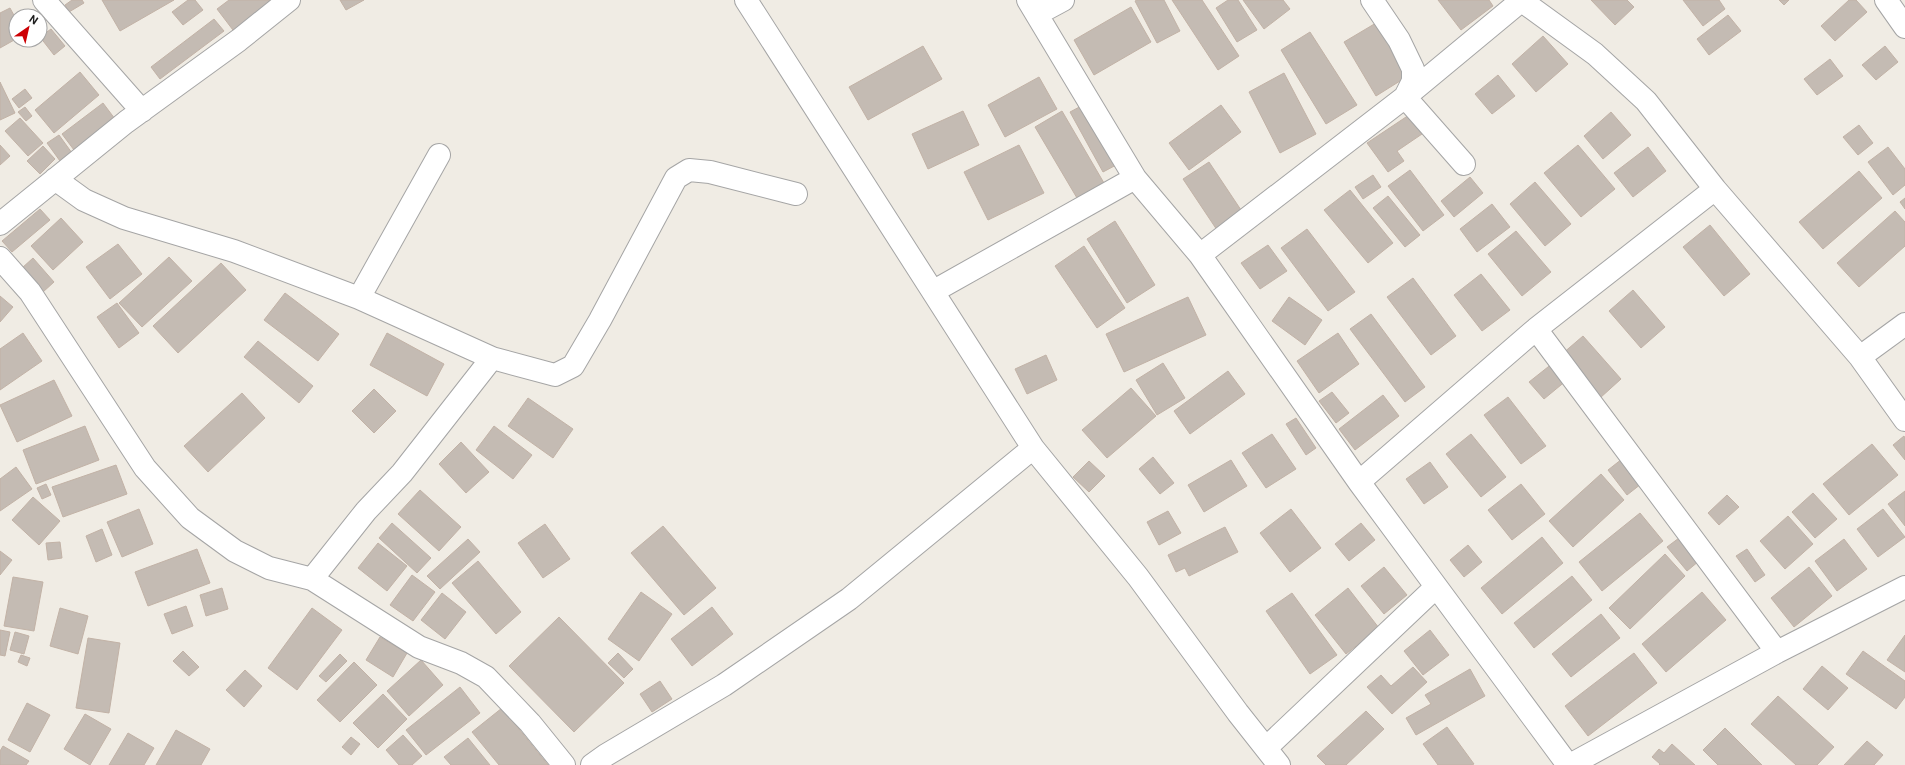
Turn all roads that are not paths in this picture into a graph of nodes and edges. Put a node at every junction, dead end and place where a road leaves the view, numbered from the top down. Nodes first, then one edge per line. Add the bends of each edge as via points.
1 (44, 0) edge
2 (289, 0) edge
3 (746, 0) edge
4 (1063, 0) edge
5 (1372, 0) edge
6 (1886, 0) edge
7 (1522, 1) edge
8 (1032, 7) edge
9 (1905, 27) edge
10 (1405, 97) junction
11 (142, 111) junction
12 (439, 155) dead end
13 (1464, 164) dead end
14 (1136, 178) junction
15 (55, 179) junction
16 (1716, 189) junction
17 (796, 194) dead end
18 (0, 224) edge
19 (1200, 255) junction
20 (0, 258) edge
21 (934, 291) junction
22 (359, 298) junction
23 (1905, 324) edge
24 (1536, 330) junction
25 (1860, 357) junction
26 (492, 358) junction
27 (1905, 420) edge
28 (1033, 448) junction
29 (1360, 482) junction
30 (312, 579) junction
31 (1436, 587) junction
32 (1905, 587) edge
33 (1777, 652) junction
34 (1273, 757) edge
35 (564, 765) edge
36 (592, 765) edge
37 (1569, 765) edge

1 - 11 street
2 - 11 street
3 - 21 street
4 - 8 street
5 - 10 street via 1414,69 1413,81
6 - 9 street
7 - 10 street
7 - 16 street via 1595,54 1646,101
8 - 14 street
10 - 13 street
10 - 19 street
11 - 15 street
12 - 22 street
14 - 19 street
14 - 21 street
15 - 18 street
15 - 22 street via 84,200 124,218 234,251
16 - 24 street
16 - 25 street
17 - 26 street via 710,172 689,170 676,178 573,366 555,375
19 - 29 street
20 - 30 street via 30,292 145,468 190,518 235,551 269,568
21 - 28 street
22 - 26 street
23 - 25 street
24 - 29 street
24 - 33 street
25 - 27 street
26 - 30 street via 402,473 366,511
28 - 34 street via 1138,577
28 - 36 street via 849,599 724,685
29 - 31 street
30 - 35 street via 419,647 461,664 486,678 530,724
31 - 34 street
31 - 37 street
32 - 33 street
33 - 37 street

